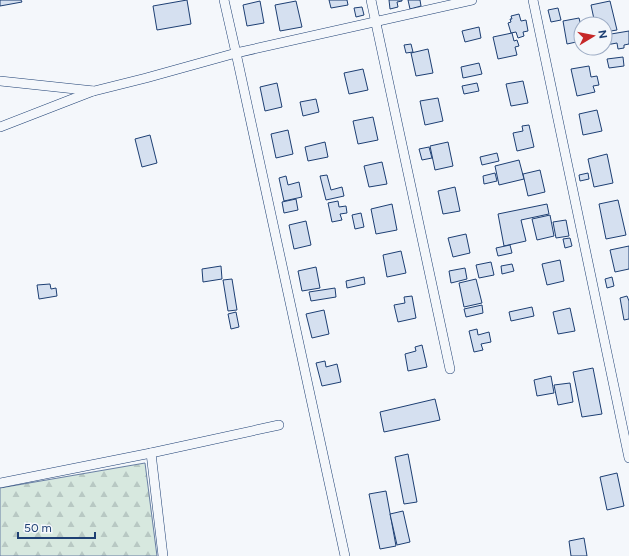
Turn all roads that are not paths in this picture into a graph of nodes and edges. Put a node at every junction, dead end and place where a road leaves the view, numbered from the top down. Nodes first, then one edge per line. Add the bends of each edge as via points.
1 (224, 0) edge
2 (371, 0) edge
3 (472, 0) edge
4 (533, 0) edge
5 (375, 22) junction
6 (236, 53) junction
7 (0, 81) edge
8 (94, 90) junction
9 (0, 127) edge
10 (450, 369) dead end
11 (279, 425) dead end
12 (151, 453) junction
13 (629, 458) edge
14 (0, 483) edge
15 (164, 556) edge
16 (345, 556) edge

1 - 6 street
2 - 5 street
3 - 5 street
4 - 13 street
5 - 6 street
5 - 10 street
6 - 8 street
6 - 16 street
7 - 8 street
8 - 9 street
11 - 12 street
12 - 14 street
12 - 15 street

